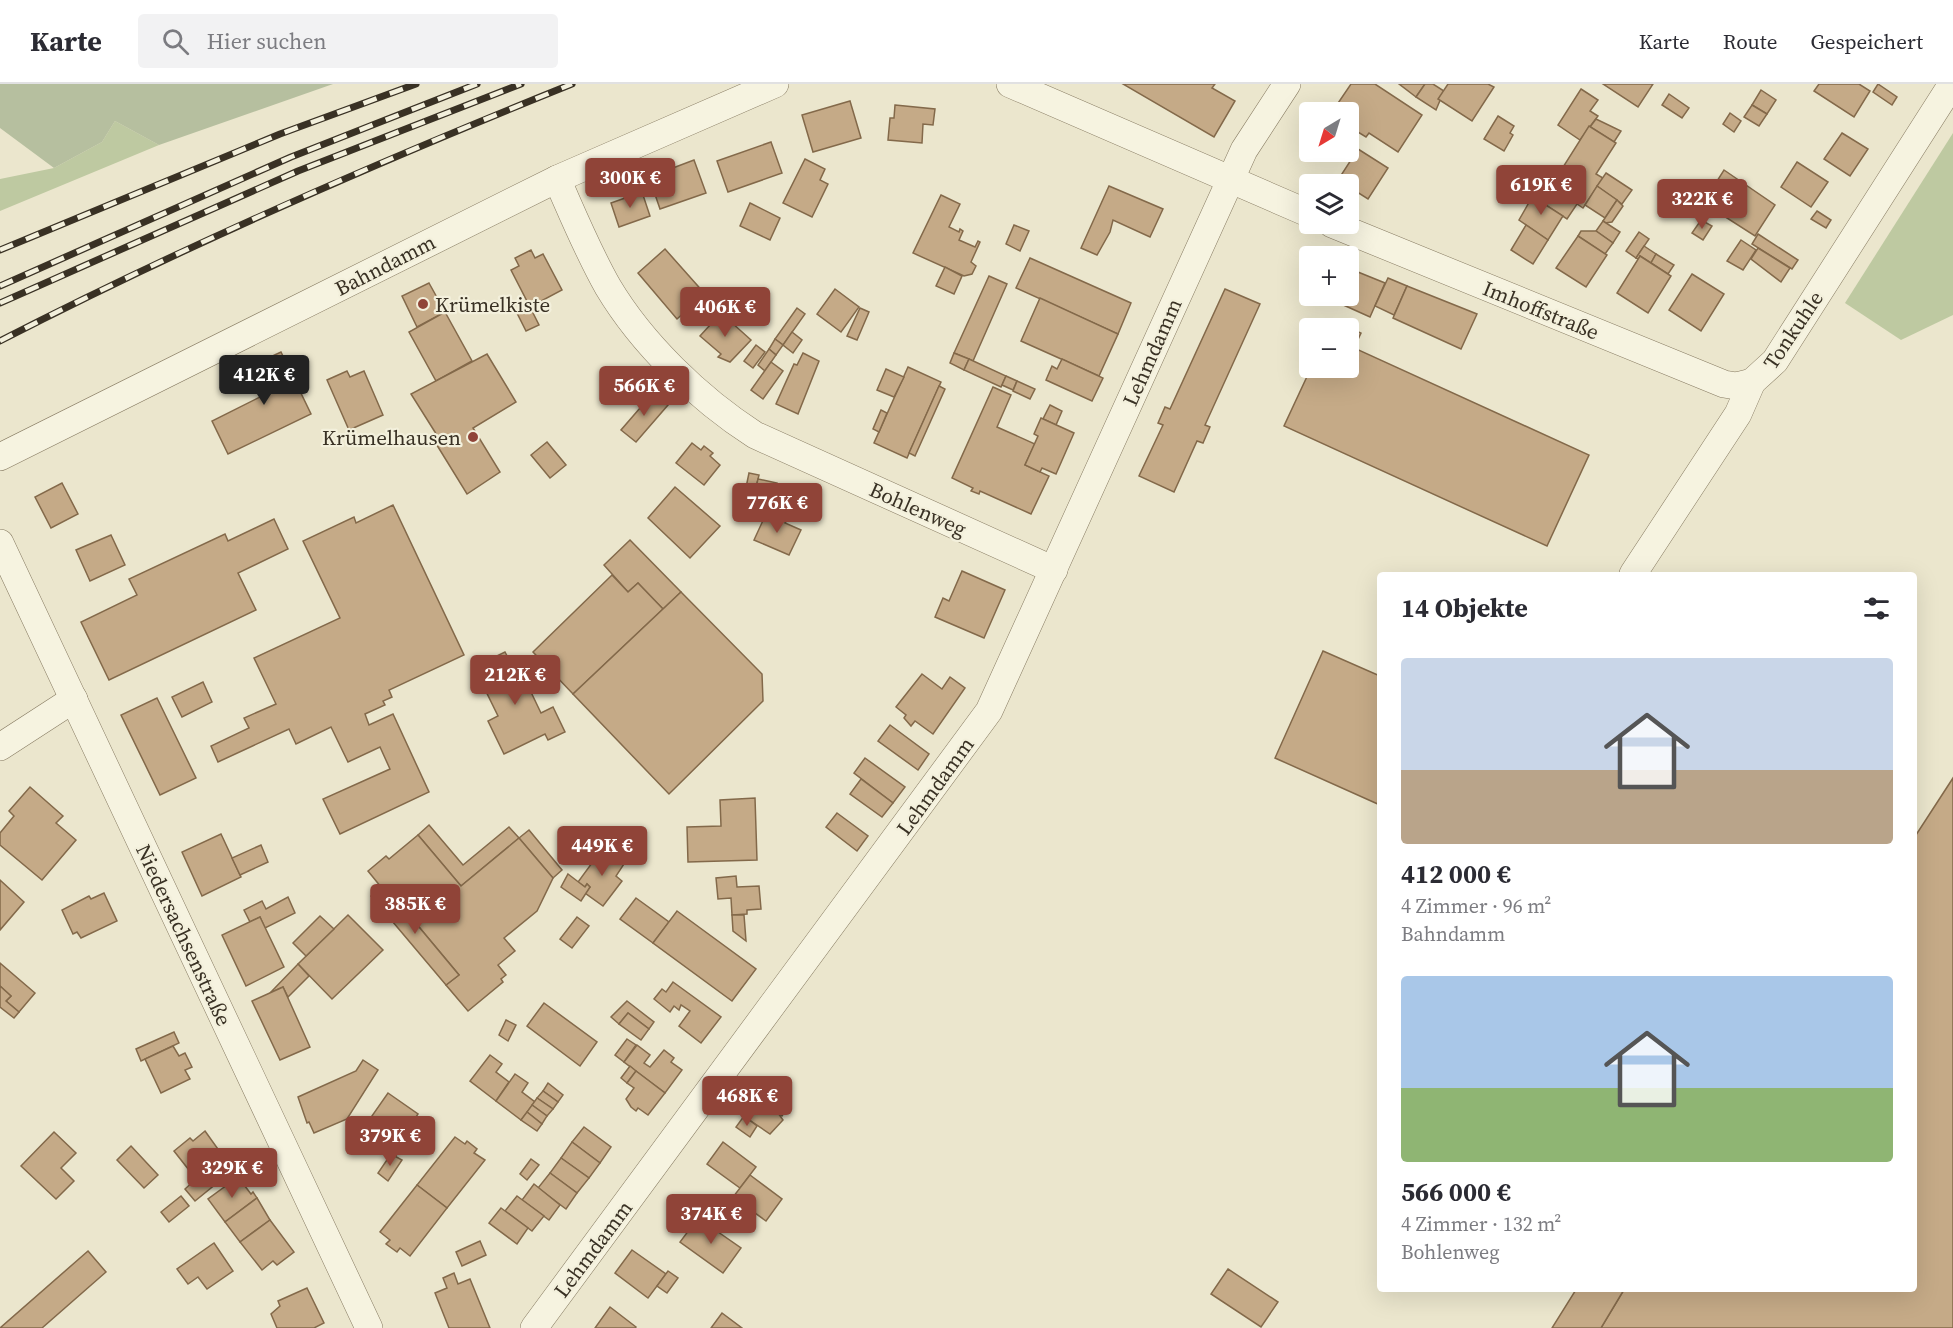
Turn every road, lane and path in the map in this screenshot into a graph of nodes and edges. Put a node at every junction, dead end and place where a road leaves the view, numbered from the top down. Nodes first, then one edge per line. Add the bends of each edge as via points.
1 (775, 84) edge
2 (1010, 84) edge
3 (1287, 84) edge
4 (1952, 84) edge
5 (557, 179) junction
6 (1230, 181) junction
7 (1299, 209) edge
8 (1356, 234) edge
9 (1752, 382) junction
10 (0, 457) edge
11 (0, 543) edge
12 (1053, 570) junction
13 (1634, 572) edge
14 (74, 699) junction
15 (0, 747) edge
16 (369, 1328) edge
17 (534, 1328) edge

1 - 5 street, Bahndamm
2 - 6 street
3 - 6 street, Lehmdamm via 1244,150
4 - 9 street, Tonkuhle via 1775,361
5 - 10 street, Bahndamm
5 - 12 street, Bohlenweg via 587,248 631,320 695,390 731,419 755,435
6 - 7 street
6 - 12 street, Lehmdamm
8 - 9 street, Imhoffstraße via 1724,384
9 - 13 street, Tonkuhle via 1738,414
11 - 14 street, Niedersachsenstraße
12 - 17 street, Lehmdamm via 989,711 970,740
14 - 15 street
14 - 16 street, Niedersachsenstraße

